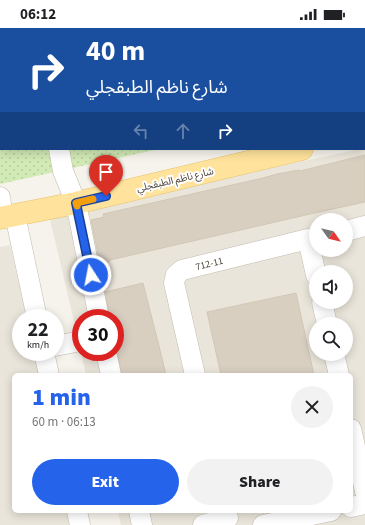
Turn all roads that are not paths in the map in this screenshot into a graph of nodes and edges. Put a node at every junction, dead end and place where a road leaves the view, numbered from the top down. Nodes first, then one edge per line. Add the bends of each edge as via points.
1 (59, 150) edge
2 (298, 150) edge
3 (76, 203) junction
4 (5, 212) edge
5 (365, 226) edge
6 (353, 229) edge
7 (309, 239) edge
8 (34, 309) edge
9 (97, 309) edge
10 (46, 361) edge
11 (108, 361) edge
12 (336, 361) edge
13 (49, 373) edge
14 (111, 373) edge
15 (195, 373) edge
16 (339, 373) edge
17 (353, 438) edge
18 (365, 491) edge
19 (365, 504) edge
20 (353, 507) edge
21 (77, 513) edge
22 (140, 513) edge
23 (321, 513) edge
24 (228, 518) edge
25 (80, 525) edge
26 (142, 525) edge
27 (203, 525) edge
28 (264, 525) edge

1 - 3 street via 63,171
2 - 3 main road, شارع ناظم الطبقجلي
3 - 4 main road, شارع ناظم الطبقجلي
3 - 9 street
4 - 8 street
5 - 6 street
7 - 15 street, 712-11 via 182,270 176,275 174,283
10 - 13 street
11 - 14 street
12 - 16 street
17 - 18 street
19 - 20 street
21 - 25 street
22 - 26 street
23 - 28 street
24 - 27 street

